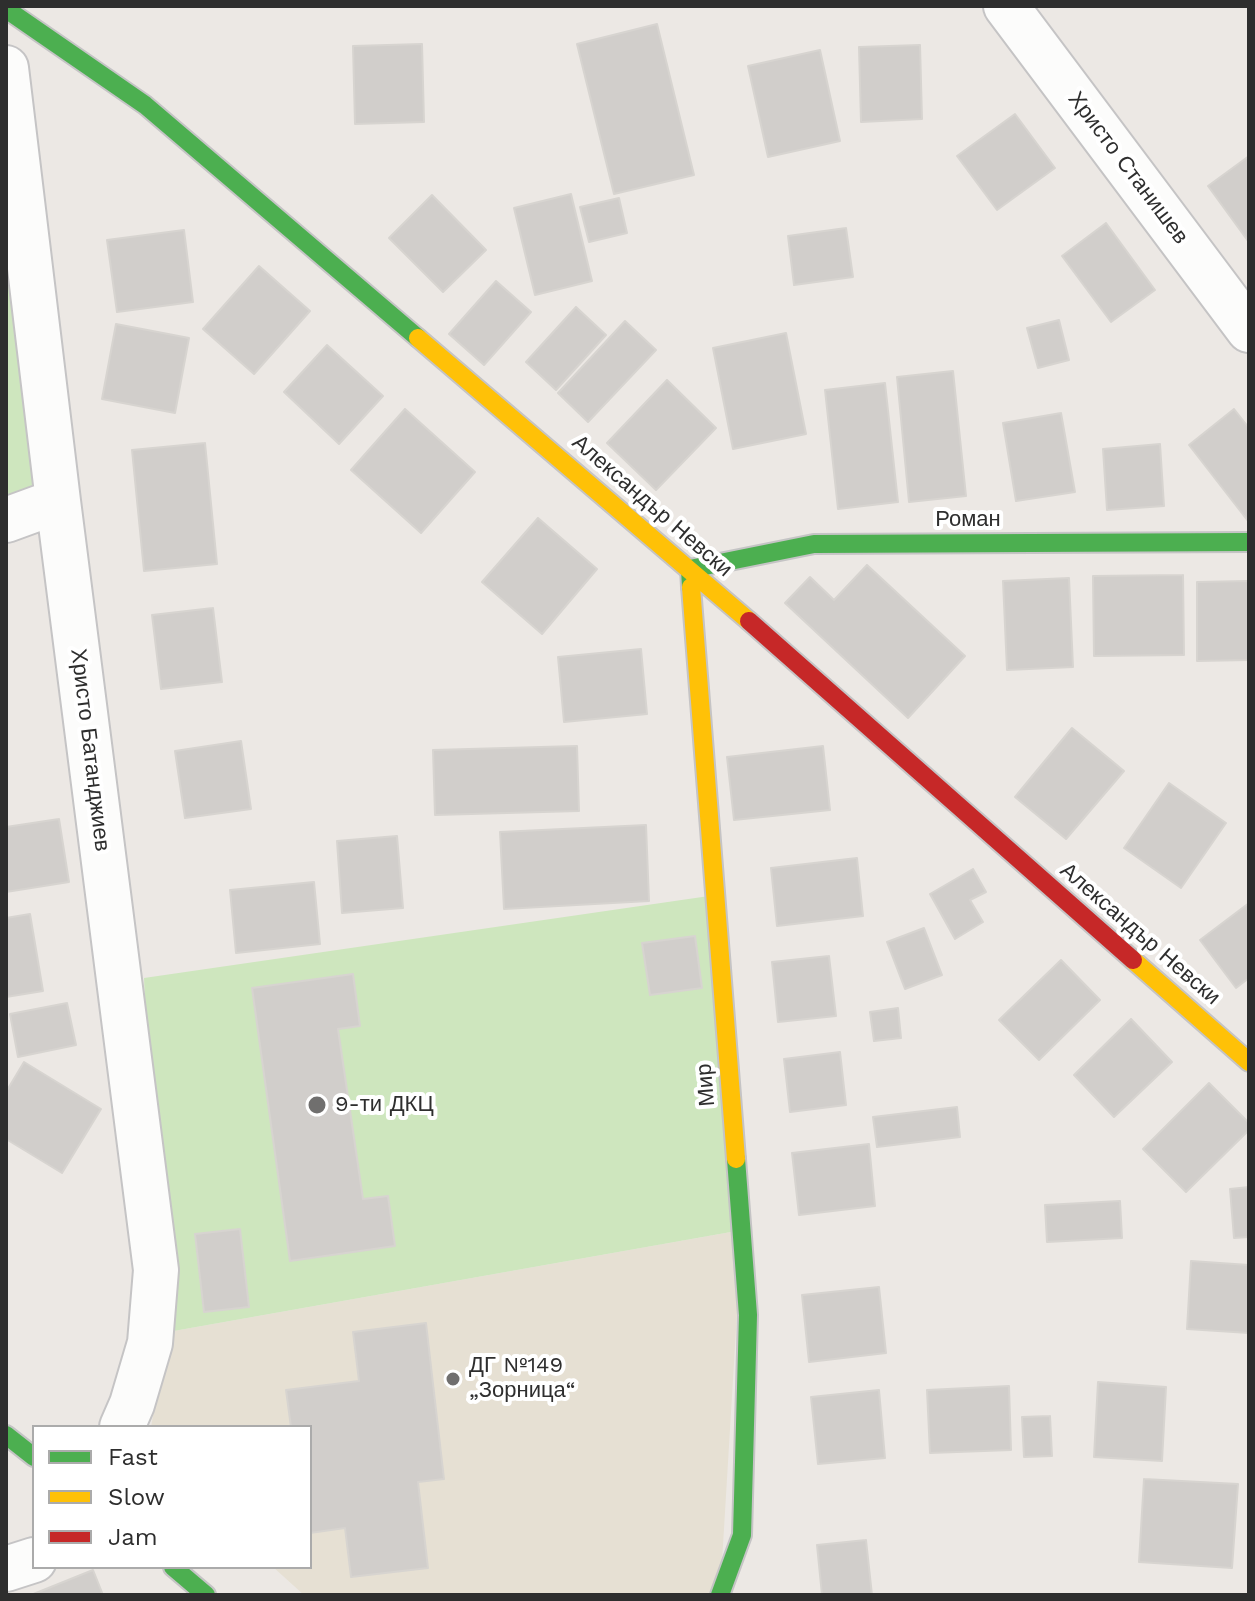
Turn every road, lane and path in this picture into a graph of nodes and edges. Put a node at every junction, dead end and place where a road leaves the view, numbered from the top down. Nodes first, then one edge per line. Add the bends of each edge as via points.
1 (1006, 6) edge
2 (6, 9) edge
3 (6, 68) edge
4 (1249, 330) edge
5 (58, 501) junction
6 (6, 520) edge
7 (1249, 542) edge
8 (690, 569) junction
9 (1249, 1062) edge
10 (123, 1425) edge
11 (6, 1435) edge
12 (32, 1455) edge
13 (32, 1561) edge
14 (6, 1569) edge
15 (175, 1569) edge
16 (206, 1595) edge
17 (720, 1595) edge

1 - 4 street, Христо Станишев
2 - 8 street, Александър Невски via 145,105
3 - 5 street, Христо Батанджиев
5 - 6 street
5 - 10 street, Христо Батанджиев via 156,1270 150,1343
7 - 8 street, Роман via 814,544
8 - 9 street, Александър Невски
8 - 17 street, Мир via 748,1315 742,1535
11 - 12 street
13 - 14 street
15 - 16 street

